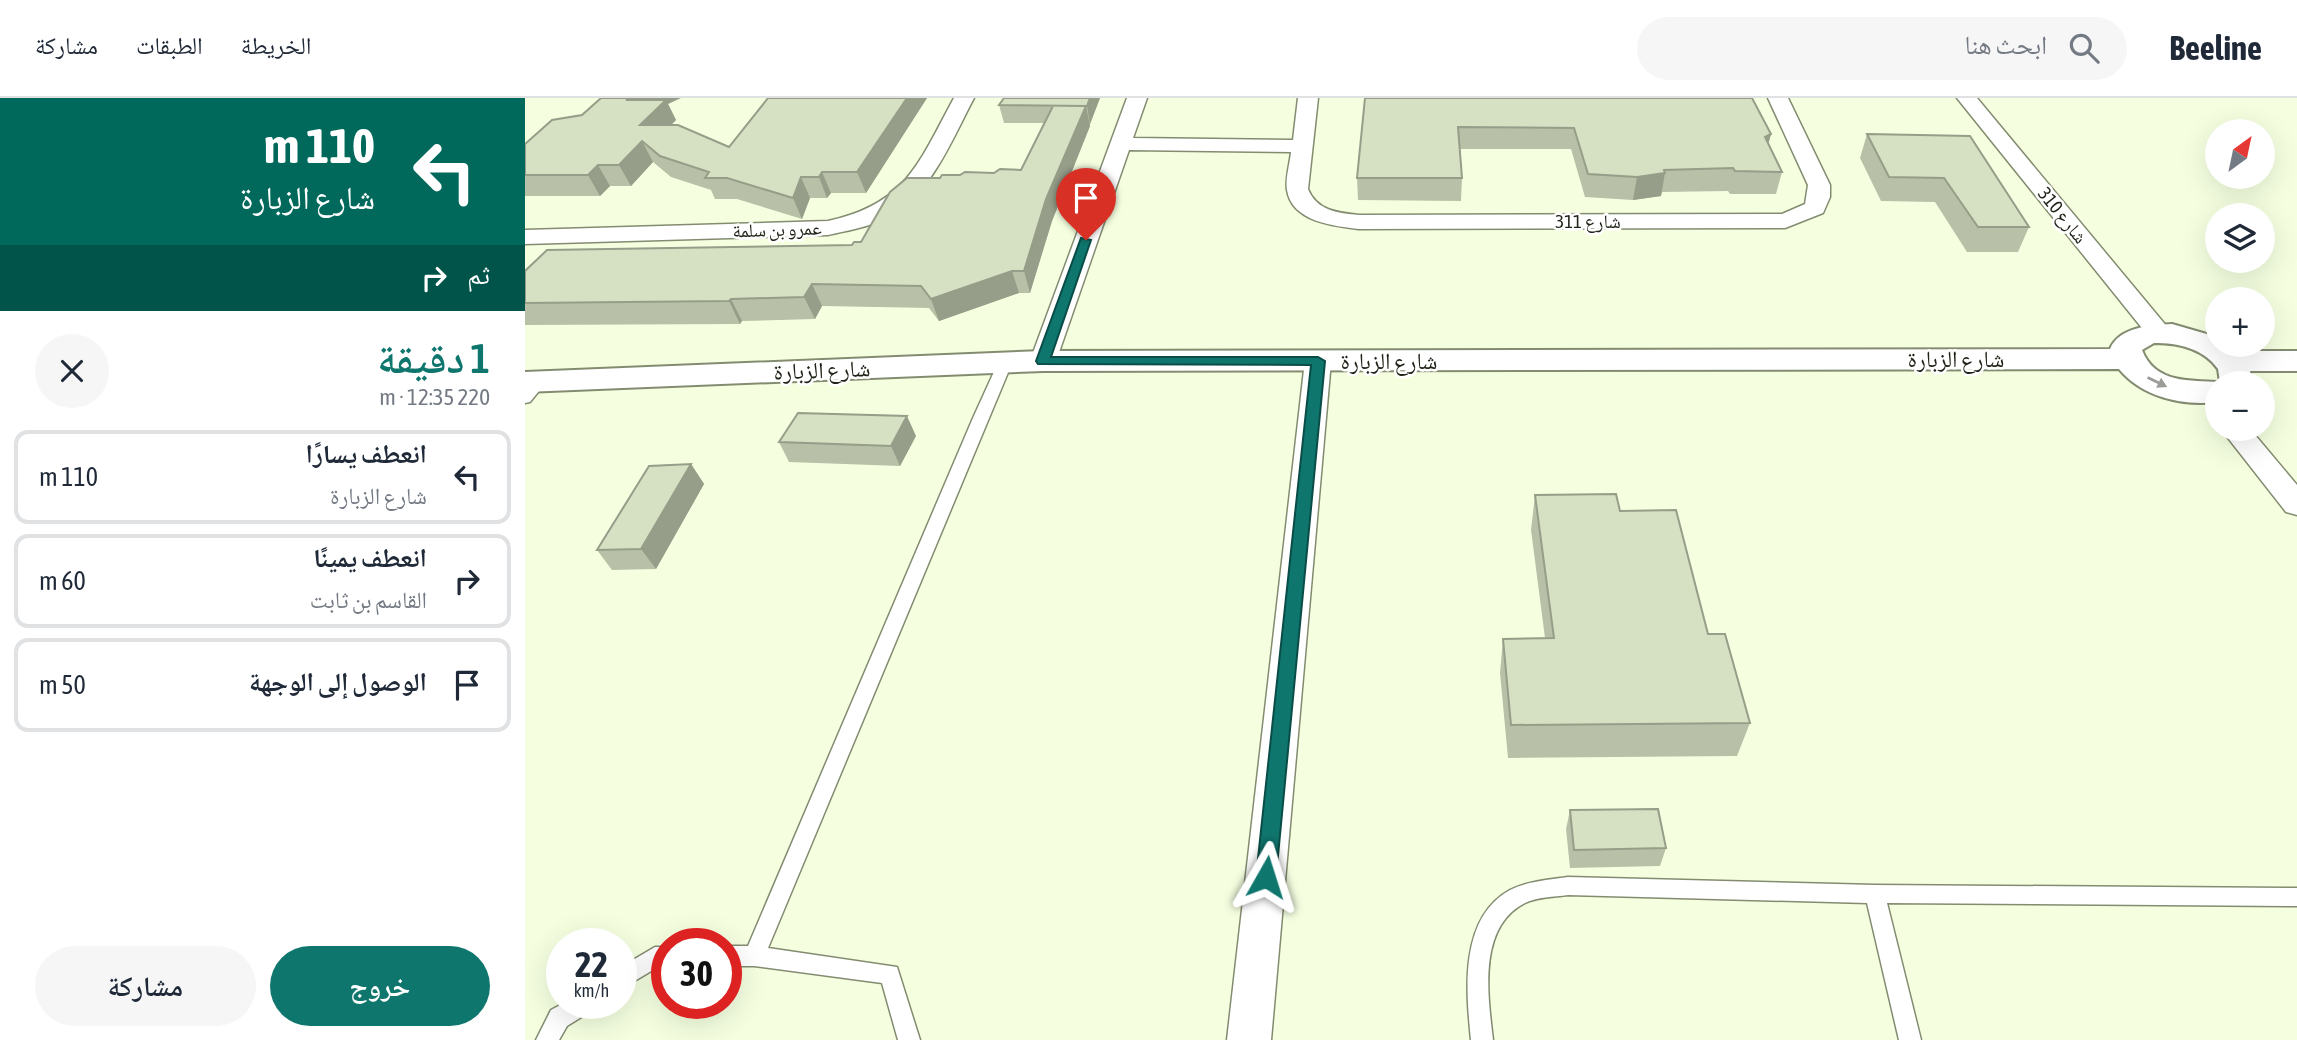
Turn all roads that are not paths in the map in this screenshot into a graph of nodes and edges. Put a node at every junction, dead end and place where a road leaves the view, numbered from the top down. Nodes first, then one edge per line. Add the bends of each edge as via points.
1 (964, 98) edge
2 (1137, 98) edge
3 (1308, 98) edge
4 (1778, 98) edge
5 (1967, 98) edge
6 (1119, 144) junction
7 (1301, 146) junction
8 (525, 237) edge
9 (2159, 333) junction
10 (2127, 359) junction
11 (1043, 361) junction
12 (1318, 361) junction
13 (2297, 361) edge
14 (1005, 363) junction
15 (2216, 371) edge
16 (2268, 371) edge
17 (530, 387) edge
18 (2205, 387) edge
19 (2245, 441) edge
20 (2297, 505) edge
21 (1875, 894) junction
22 (2297, 897) edge
23 (742, 956) edge
24 (754, 956) junction
25 (558, 1019) edge
26 (547, 1040) edge
27 (909, 1040) edge
28 (1249, 1040) edge
29 (1482, 1040) edge
30 (1910, 1040) edge

1 - 8 street, عمرو بن سلمة via 910,193 877,216 855,224
2 - 6 street
3 - 7 street, شارع 311
4 - 7 street, شارع 311 via 1819,185 1815,208 1785,220 1331,219 1300,201
5 - 9 street, شارع 310
6 - 7 street
6 - 11 street
9 - 10 street via 2131,339 2125,348
9 - 15 street via 2207,345
10 - 12 street, شارع الزبارة
10 -> 18 street via 2136,370 2169,388
11 - 12 street, شارع الزبارة
11 - 14 street, شارع الزبارة
12 - 28 street
13 - 16 street
14 - 17 street, شارع الزبارة
14 - 24 lane
19 - 20 street
21 - 22 lane
21 - 29 lane via 1568,887 1516,897 1490,920 1482,941
21 - 30 lane
23 - 24 lane
24 - 27 lane via 890,974
25 - 26 lane

